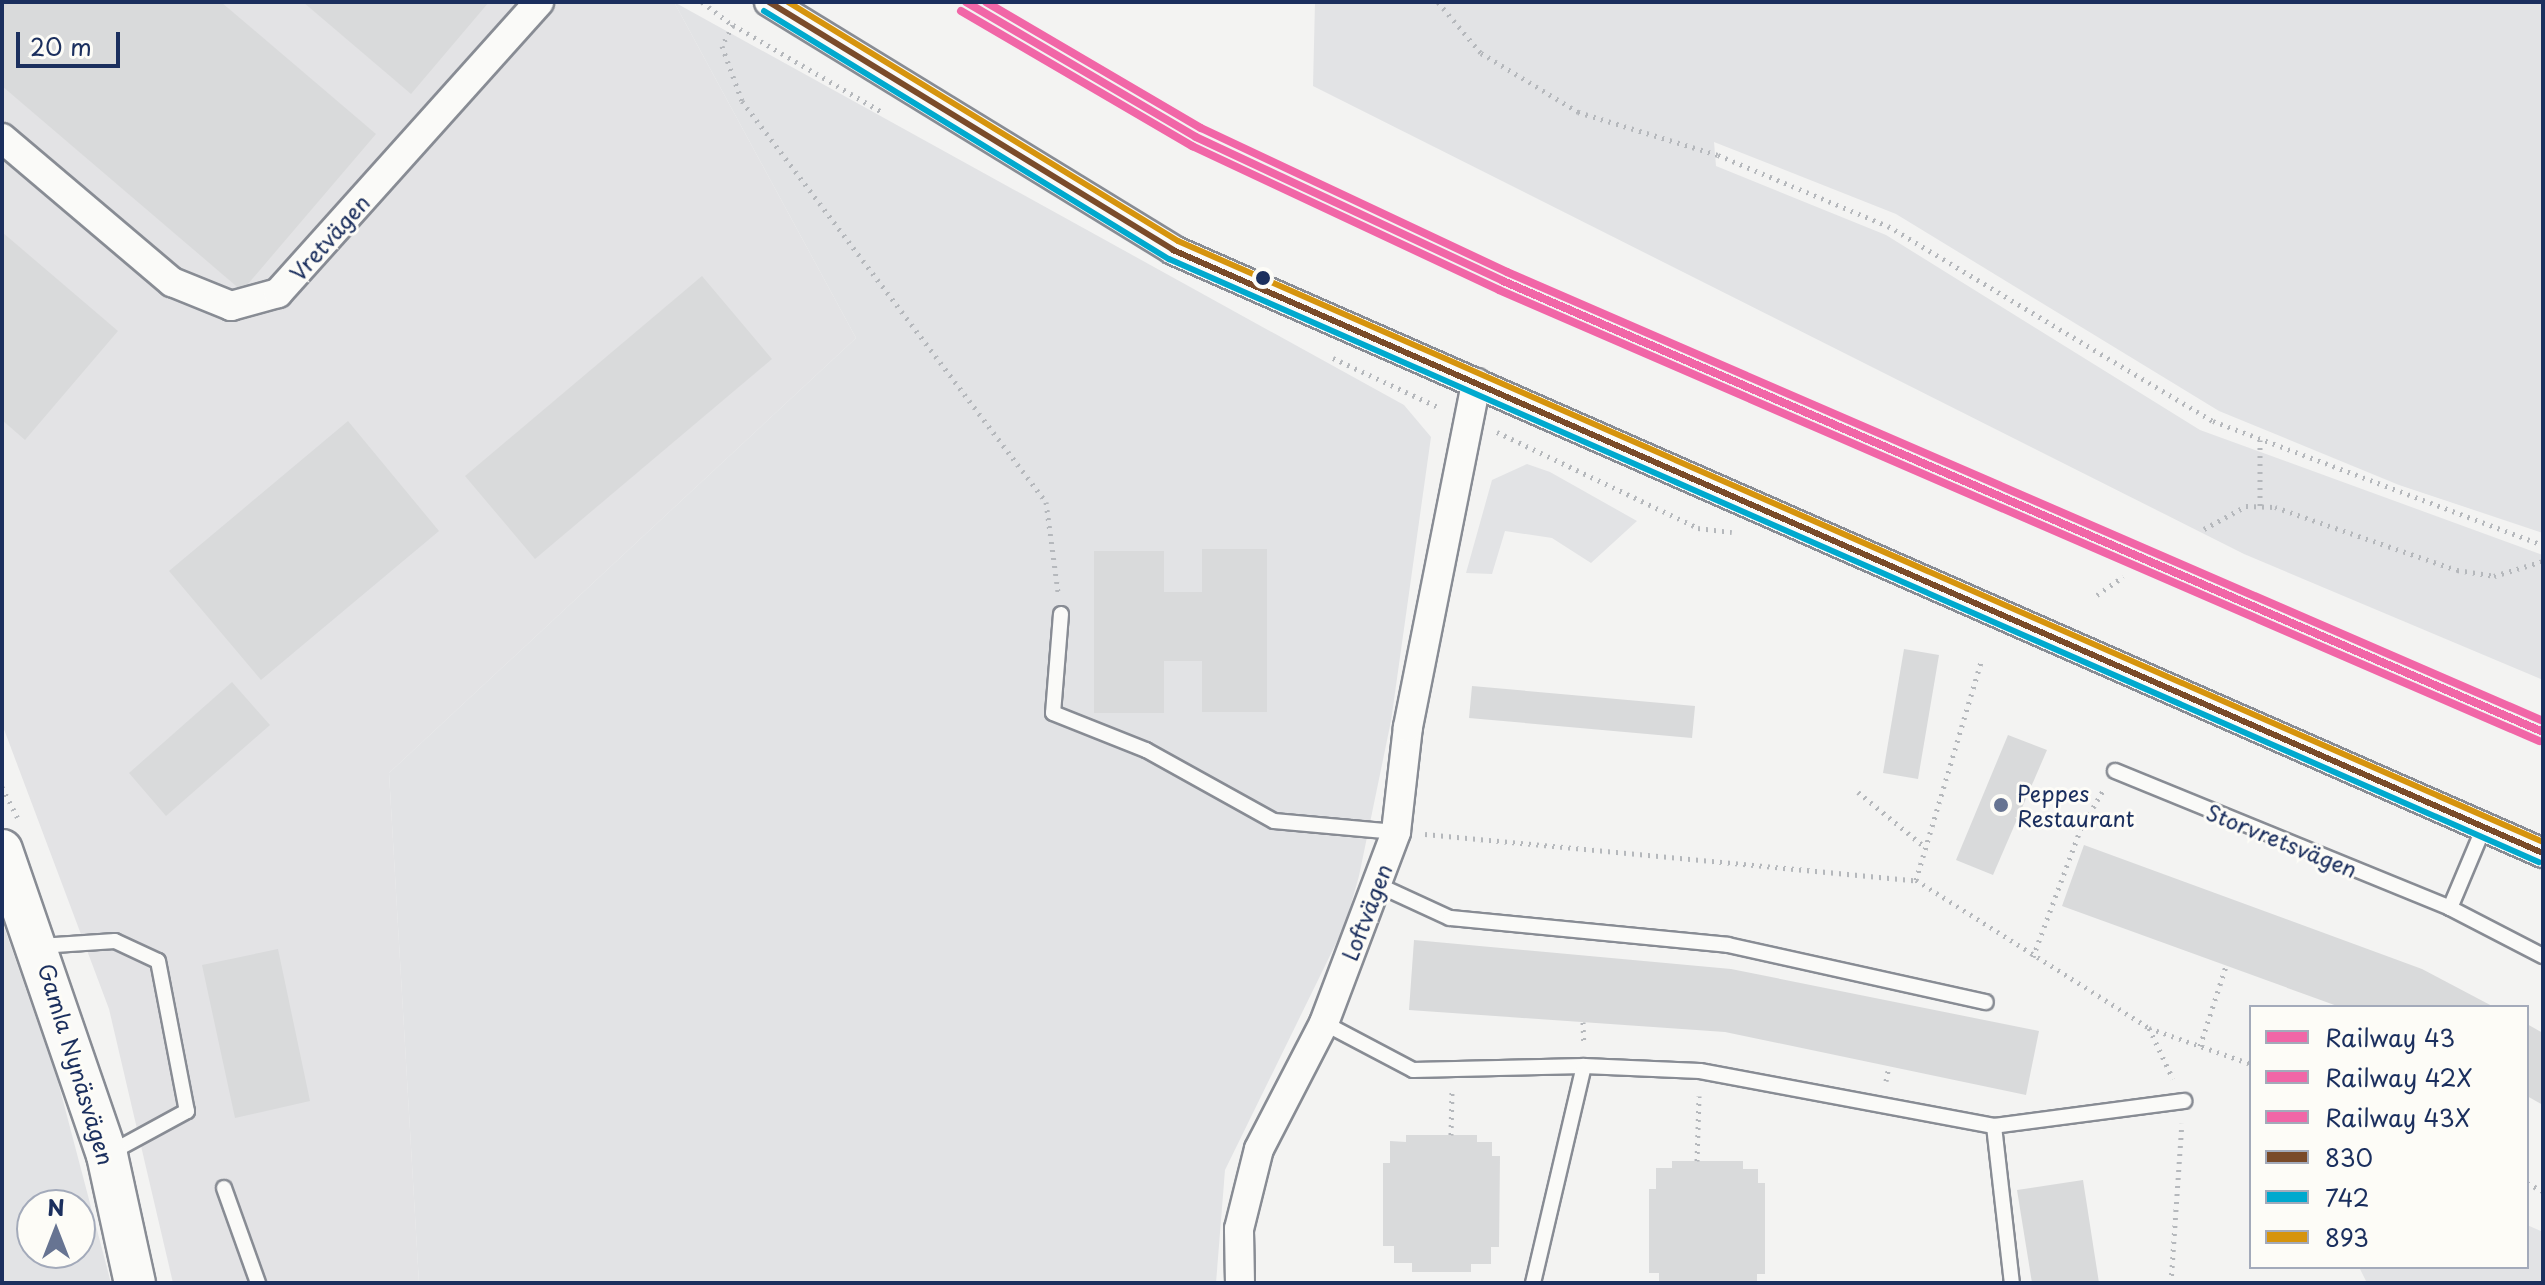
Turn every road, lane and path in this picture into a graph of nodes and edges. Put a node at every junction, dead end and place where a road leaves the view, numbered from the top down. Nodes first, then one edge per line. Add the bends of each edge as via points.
1 (539, 2) edge
2 (702, 2) edge
3 (769, 2) edge
4 (1438, 2) edge
5 (2, 138) edge
6 (1476, 383) junction
7 (2260, 440) junction
8 (2260, 507) junction
9 (2204, 529) dead end
10 (2543, 545) edge
11 (2543, 561) edge
12 (2123, 577) dead end
13 (2097, 595) dead end
14 (1061, 614) joint
15 (1981, 662) dead end
16 (2115, 771) joint
17 (1858, 792) dead end
18 (2484, 827) junction
19 (1396, 832) junction
20 (1925, 848) junction
21 (2, 850) edge
22 (2543, 853) edge
23 (1916, 880) dead end
24 (1376, 884) junction
25 (2450, 908) junction
26 (40, 946) junction
27 (2543, 956) edge
28 (2033, 957) dead end
29 (2226, 966) dead end
30 (1986, 1002) dead end
31 (1324, 1023) junction
32 (2149, 1028) dead end
33 (2200, 1046) junction
34 (2249, 1063) edge
35 (1584, 1066) junction
36 (1453, 1069) junction
37 (1700, 1071) junction
38 (2184, 1101) dead end
39 (1994, 1126) junction
40 (1451, 1135) dead end
41 (107, 1155) junction
42 (1697, 1161) dead end
43 (224, 1188) dead end
44 (135, 1283) edge
45 (258, 1283) edge
46 (1240, 1283) edge
47 (1533, 1283) edge
48 (2012, 1283) edge

1 - 5 street, Vretvägen via 278,293 231,306 172,282
2 - 14 path via 733,25 722,46 742,101 1046,502
3 - 6 street via 1173,250
4 - 7 path via 1481,53 1578,112 1718,155 1888,226 2213,421
6 - 18 street
6 - 19 street, Loftvägen via 1408,727
7 - 8 path
7 - 10 path
8 - 9 path via 2246,506
8 - 11 path via 2457,570 2494,576
12 - 13 path
14 - 19 lane via 1053,713 1146,750 1274,821
15 - 20 path
16 - 25 lane, Storvretsvägen
16 - 28 path via 2081,828
17 - 20 path
18 - 22 street
18 - 25 lane
19 - 24 street, Loftvägen
20 - 23 path
21 - 26 street, Gamla Nynäsvägen
24 - 30 lane via 1450,918 1728,945
24 - 31 street, Loftvägen
25 - 27 lane, Storvretsvägen
26 - 41 street, Gamla Nynäsvägen
26 - 41 lane via 115,941 158,961 187,1111
29 - 33 path
31 - 36 lane via 1413,1070
31 - 46 street, Loftvägen via 1244,1193
32 - 33 path
33 - 34 path
35 - 36 lane
35 - 37 lane
35 - 47 lane
36 - 40 path
37 - 39 lane
37 - 42 path
38 - 39 lane
39 - 48 lane
41 - 44 street, Gamla Nynäsvägen
43 - 45 lane

